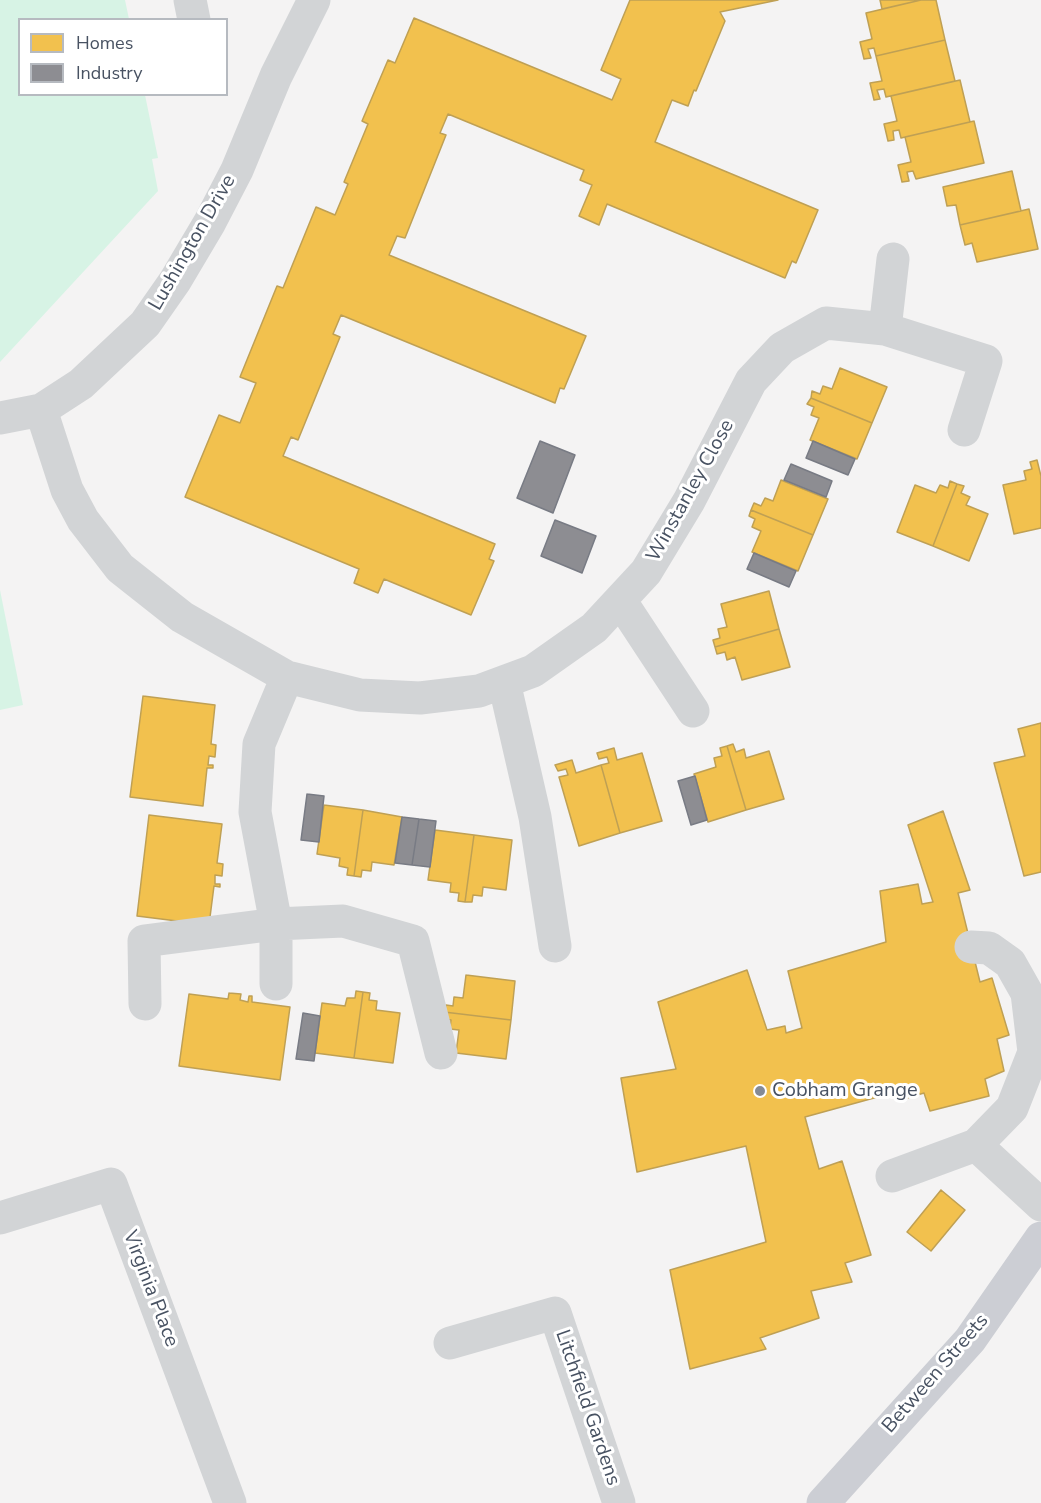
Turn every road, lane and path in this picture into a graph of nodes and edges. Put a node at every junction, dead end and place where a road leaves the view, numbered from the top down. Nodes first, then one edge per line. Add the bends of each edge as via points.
1 (190, 0) edge
2 (314, 0) edge
3 (194, 18) edge
4 (893, 259) dead end
5 (885, 329) junction
6 (41, 410) junction
7 (0, 418) edge
8 (964, 430) dead end
9 (620, 600) junction
10 (287, 677) junction
11 (504, 682) junction
12 (693, 711) dead end
13 (276, 924) junction
14 (555, 946) dead end
15 (971, 947) dead end
16 (276, 984) dead end
17 (145, 1004) dead end
18 (441, 1053) dead end
19 (976, 1145) junction
20 (892, 1176) dead end
21 (1041, 1205) edge
22 (0, 1218) edge
23 (1041, 1238) edge
24 (450, 1344) dead end
25 (230, 1503) edge
26 (619, 1503) edge
27 (823, 1503) edge

1 - 3 street
2 - 6 street, Lushington Drive via 276,76 237,170 175,281 145,324 114,356
4 - 5 street
5 - 8 street, Winstanley Close via 986,361
5 - 9 street, Winstanley Close via 825,323 782,348 751,381 690,501 646,572
6 - 7 street, Lushington Drive
6 - 10 street, Winstanley Close via 67,490 83,520 120,568 182,617
9 - 11 street, Winstanley Close via 594,628 533,671
9 - 12 street
10 - 11 street, Winstanley Close via 360,695 420,698 478,691
10 - 13 street via 259,744 255,812
11 - 14 street via 535,817
13 - 16 street
13 - 17 street via 144,941
13 - 18 street via 343,921 413,941
15 - 19 street via 990,948 1010,963 1027,993 1034,1052 1012,1108
19 - 20 street
19 - 21 street
22 - 25 street, Virginia Place via 111,1184
23 - 27 main road, Between Streets via 970,1340
24 - 26 street, Litchfield Gardens via 555,1313

